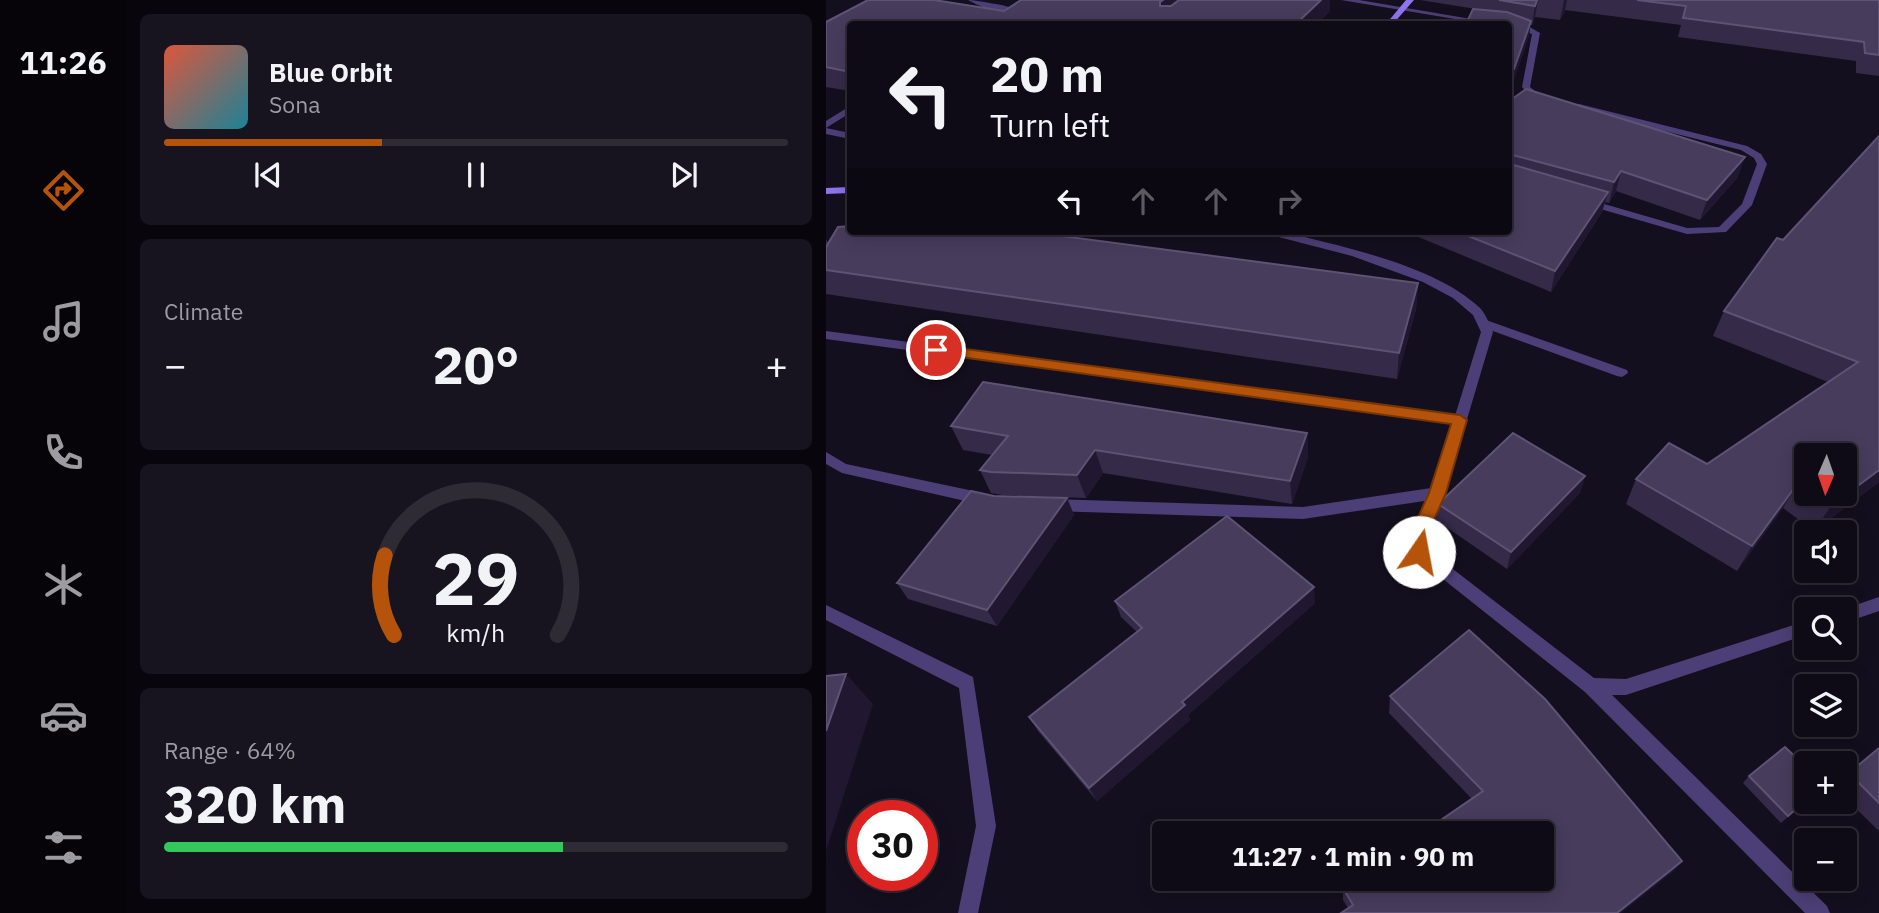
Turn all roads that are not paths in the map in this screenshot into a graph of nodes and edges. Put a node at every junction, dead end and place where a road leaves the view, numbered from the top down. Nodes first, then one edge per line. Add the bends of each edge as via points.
1 (972, 0) edge
2 (1345, 0) edge
3 (1410, 0) edge
4 (1016, 10) edge
5 (1402, 10) junction
6 (1391, 21) edge
7 (1479, 21) edge
8 (1512, 26) edge
9 (1554, 101) edge
10 (1566, 104) edge
11 (847, 111) edge
12 (826, 125) edge
13 (826, 131) edge
14 (847, 135) edge
15 (847, 190) edge
16 (826, 191) edge
17 (1582, 200) edge
18 (1282, 235) edge
19 (1486, 324) junction
20 (826, 335) edge
21 (1622, 373) dead end
22 (1460, 420) junction
23 (826, 457) edge
24 (1438, 493) junction
25 (1002, 504) edge
26 (1042, 505) edge
27 (1879, 604) edge
28 (826, 612) edge
29 (1857, 612) edge
30 (1794, 632) edge
31 (1591, 686) junction
32 (968, 913) edge
33 (1820, 913) edge

1 - 4 street
2 - 5 street
3 - 5 street
5 - 6 street
5 - 7 street
8 - 9 street via 1536,33 1527,87
10 - 17 street via 1744,148 1762,164 1747,205 1722,230 1687,231
11 - 12 street
13 - 14 street
15 - 16 street
18 - 19 street via 1424,278 1466,300
19 - 21 street
19 - 22 street
20 - 22 street
22 - 24 street
23 - 25 street via 842,468
24 - 26 street via 1303,513
24 - 31 street via 1420,533 1419,552
27 - 29 street
28 - 32 street via 967,683 986,827
30 - 31 street via 1626,687
31 - 33 street

